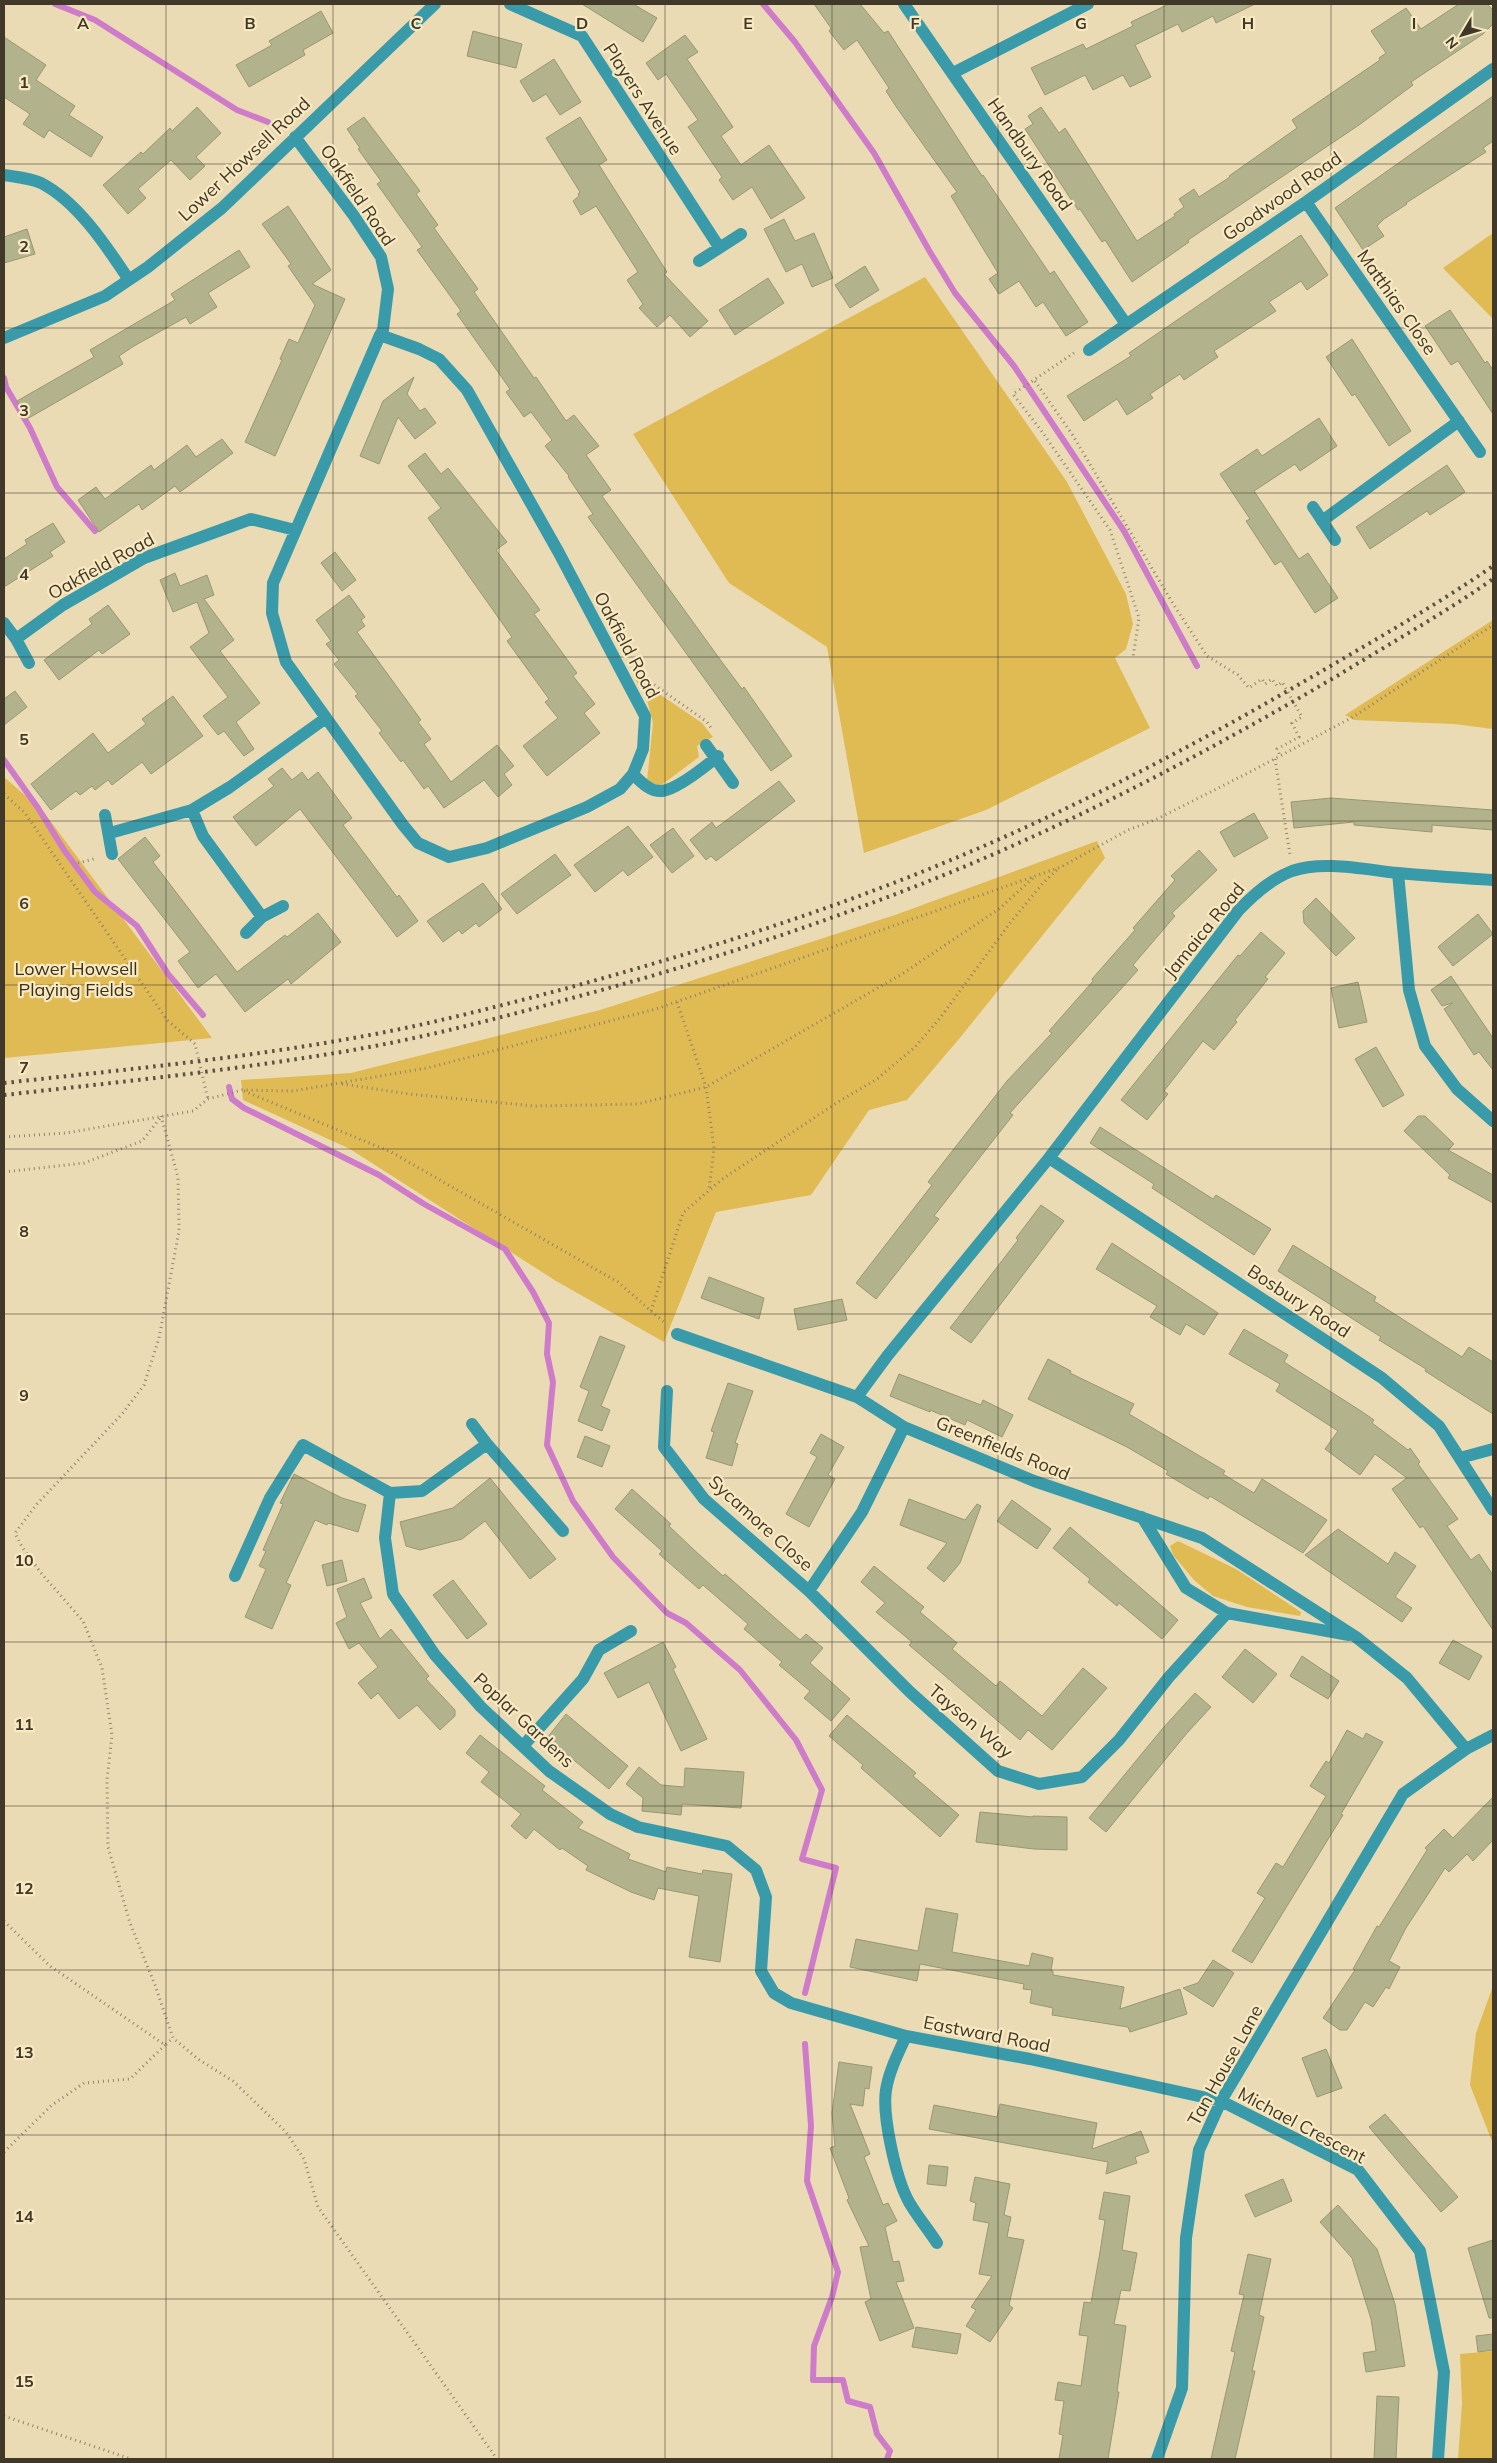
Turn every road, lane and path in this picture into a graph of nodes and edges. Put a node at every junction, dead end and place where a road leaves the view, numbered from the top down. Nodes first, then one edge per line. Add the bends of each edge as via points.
1 (435, 4) edge
2 (510, 4) edge
3 (904, 4) edge
4 (1088, 4) edge
5 (1493, 69) edge
6 (952, 73) junction
7 (295, 137) junction
8 (4, 175) edge
9 (1306, 202) junction
10 (741, 234) dead end
11 (719, 247) junction
12 (699, 261) dead end
13 (129, 280) junction
14 (1126, 324) junction
15 (380, 335) junction
16 (4, 338) edge
17 (1089, 350) joint
18 (1035, 380) junction
19 (1459, 422) junction
20 (1480, 452) dead end
21 (1312, 507) dead end
22 (1322, 521) junction
23 (295, 530) junction
24 (1335, 540) dead end
25 (4, 623) edge
26 (1493, 625) edge
27 (16, 639) junction
28 (1132, 657) dead end
29 (616, 660) junction
30 (29, 663) dead end
31 (326, 718) junction
32 (706, 745) dead end
33 (1280, 756) junction
34 (717, 758) junction
35 (1275, 759) junction
36 (632, 774) junction
37 (733, 783) dead end
38 (4, 794) edge
39 (192, 810) junction
40 (105, 816) dead end
41 (110, 833) junction
42 (112, 854) dead end
43 (1061, 867) junction
44 (1293, 871) junction
45 (1398, 873) junction
46 (1035, 876) junction
47 (1493, 880) edge
48 (283, 906) dead end
49 (262, 917) junction
50 (246, 933) dead end
51 (677, 1002) junction
52 (338, 1083) junction
53 (706, 1087) junction
54 (242, 1090) junction
55 (208, 1099) junction
56 (161, 1116) junction
57 (1493, 1120) edge
58 (4, 1137) edge
59 (1049, 1158) junction
60 (4, 1172) edge
61 (708, 1191) junction
62 (652, 1311) junction
63 (678, 1334) joint
64 (667, 1391) dead end
65 (857, 1397) junction
66 (472, 1424) dead end
67 (904, 1427) junction
68 (487, 1444) junction
69 (1493, 1449) edge
70 (1460, 1458) junction
71 (390, 1493) junction
72 (1493, 1510) edge
73 (1142, 1517) junction
74 (563, 1531) dead end
75 (236, 1576) dead end
76 (809, 1591) junction
77 (1227, 1613) junction
78 (631, 1631) dead end
79 (1356, 1637) junction
80 (1493, 1734) edge
81 (523, 1746) junction
82 (1466, 1749) junction
83 (4, 1921) edge
84 (906, 2036) junction
85 (173, 2038) junction
86 (165, 2045) junction
87 (1221, 2101) junction
88 (4, 2152) edge
89 (937, 2243) dead end
90 (4, 2416) edge
91 (130, 2459) edge
92 (497, 2459) edge
93 (1157, 2459) edge
94 (1438, 2459) edge

1 - 7 street, Lower Howsell Road
2 - 11 street, Players Avenue via 582,36
3 - 6 street, Handbury Road
4 - 6 street
5 - 9 street, Goodwood Road
6 - 14 street, Handbury Road
7 - 13 street, Lower Howsell Road via 222,208
7 - 15 street, Oakfield Road via 380,257 388,289
8 - 13 street via 41,183 70,205 101,240
9 - 14 street, Goodwood Road
9 - 19 street, Matthias Close
10 - 11 street
11 - 12 street
13 - 16 street, Lower Howsell Road via 105,296
14 - 17 street, Goodwood Road
15 - 23 street, Oakfield Road
15 - 29 street, Oakfield Road via 419,349 438,360 467,390
17 - 18 path via 1073,353
18 - 28 path via 1013,394 1110,530 1139,618
18 - 33 path via 1072,434 1207,656 1238,674 1249,688 1262,679 1265,684 1272,679 1277,686 1282,682 1286,687 1302,717 1292,723 1299,737 1276,749
19 - 20 street, Matthias Close
19 - 22 street
21 - 22 street
22 - 24 street
23 - 27 street, Oakfield Road via 251,519 144,558 63,605
23 - 31 street, Oakfield Road via 273,583 272,613 286,662
25 - 27 street
26 - 33 path via 1353,717
27 - 30 street
29 - 34 path via 707,722 721,742
29 - 36 street, Oakfield Road via 644,716 643,750
31 - 36 street, Oakfield Road via 413,837 449,857 487,848 587,807 620,789
31 - 39 street via 230,787
32 - 34 street
33 - 35 path
34 - 36 street via 673,787 661,791 647,788
34 - 37 street
35 - 43 path via 1157,819 1128,830
35 - 44 path
38 - 55 path via 25,813 167,1020 195,1044
39 - 41 street
39 - 49 street via 204,836
40 - 41 street
41 - 42 street
43 - 46 path
43 - 61 path via 1010,923 915,1047 877,1079
44 - 45 street, Jamaica Road via 1355,867
44 - 59 street, Jamaica Road via 1264,886 1238,911
45 - 47 street, Jamaica Road
45 - 57 street via 1409,990 1425,1046 1456,1089
46 - 51 path
46 - 53 path via 999,909 902,974
48 - 49 street
49 - 50 street
51 - 52 path via 427,1068
51 - 53 path
52 - 53 path via 409,1094 534,1106 638,1104
52 - 54 path via 293,1091
53 - 61 path via 714,1148
54 - 55 path
54 - 62 path via 391,1152 618,1282
55 - 56 path via 193,1111
56 - 58 path via 66,1133
56 - 60 path via 142,1141 84,1163
56 - 85 path via 178,1177 179,1231 158,1338 144,1385 15,1533 41,1573 83,1621 102,1668 112,1735 107,1780 108,1847 130,1923
59 - 65 street
59 - 70 street, Bosbury Road via 1382,1378 1439,1426
61 - 62 path via 683,1213
62 - 63 path
63 - 65 street, Greenfields Road
64 - 76 street, Sycamore Close via 664,1447 704,1499
65 - 67 street, Greenfields Road
66 - 68 street
67 - 73 street, Greenfields Road via 1034,1481
67 - 76 street, Sycamore Close via 862,1512
68 - 71 street via 422,1490
68 - 74 street
69 - 70 street
70 - 72 street, Bosbury Road
71 - 75 street via 303,1445 270,1498
71 - 81 street, Poplar Gardens via 385,1538 393,1594 435,1655 481,1707
73 - 77 street, Greenfields Road via 1186,1588
73 - 79 street, Greenfields Road via 1202,1538
76 - 77 street, Tayson Way via 910,1692 998,1771 1039,1784 1082,1777 1119,1740 1168,1677
77 - 79 street, Greenfields Road
78 - 81 street via 599,1650 583,1679
79 - 82 street, Greenfields Road via 1407,1678
80 - 82 street, Tan House Lane
81 - 84 street, Poplar Gardens via 548,1771 610,1814 638,1828 727,1846 756,1870 766,1897 762,1971 774,1992 791,2004
82 - 87 street, Tan House Lane via 1403,1794
83 - 86 path via 50,1966
84 - 87 street, Eastward Road via 1030,2059
84 - 89 street, Eastward Road via 891,2069 886,2113 894,2162 908,2201
85 - 86 path
85 - 92 path via 198,2059 233,2081 286,2132 304,2159 318,2207
86 - 88 path via 130,2080 84,2083 52,2105
87 - 93 street, Tan House Lane via 1199,2150 1186,2238 1182,2388
87 - 94 street, Michael Crescent via 1358,2170 1420,2251 1444,2372
90 - 91 path

